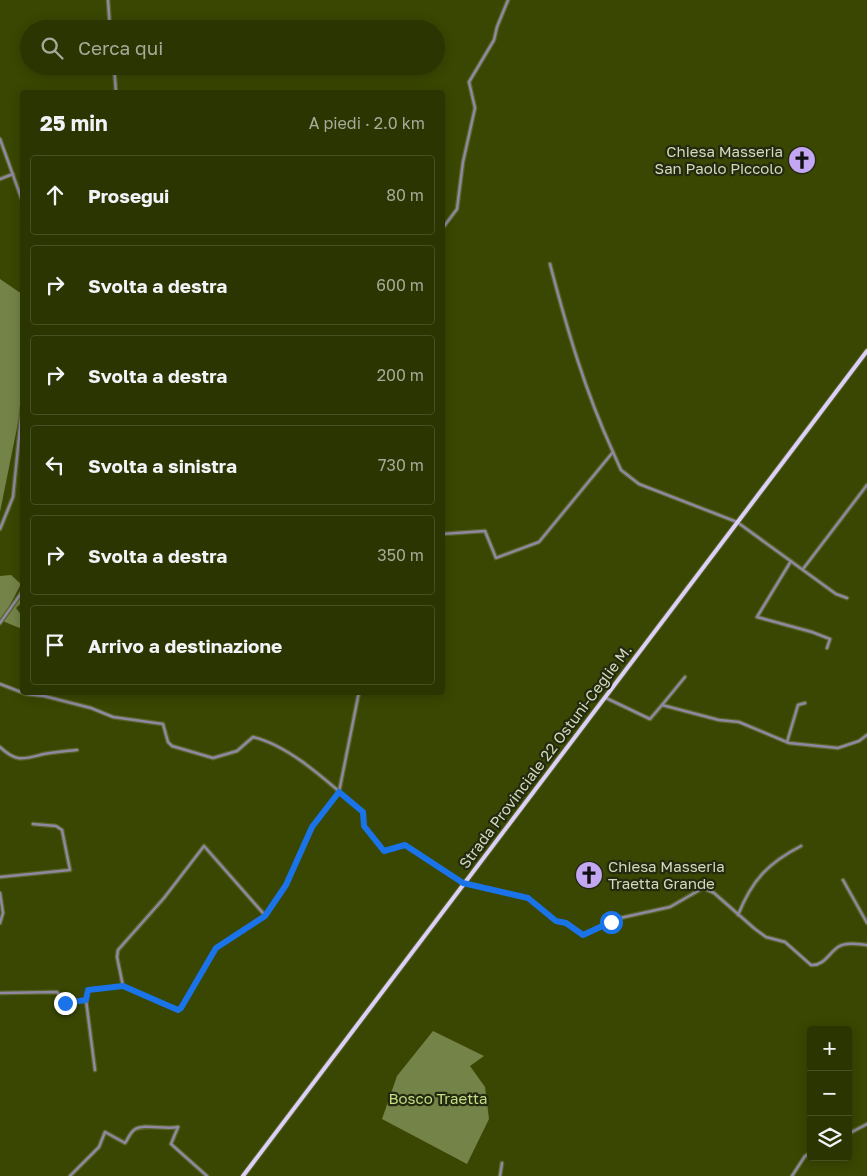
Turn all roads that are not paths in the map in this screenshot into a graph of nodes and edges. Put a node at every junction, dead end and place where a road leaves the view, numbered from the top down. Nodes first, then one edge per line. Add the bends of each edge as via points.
1 (108, 0) edge
2 (508, 0) edge
3 (109, 20) edge
4 (115, 75) edge
5 (116, 90) edge
6 (0, 139) edge
7 (13, 174) junction
8 (0, 179) edge
9 (20, 194) edge
10 (445, 225) edge
11 (550, 264) dead end
12 (867, 351) edge
13 (20, 427) edge
14 (613, 452) junction
15 (867, 485) edge
16 (737, 522) junction
17 (0, 528) edge
18 (445, 534) edge
19 (791, 561) junction
20 (803, 569) junction
21 (20, 595) edge
22 (848, 598) dead end
23 (0, 623) edge
24 (827, 648) dead end
25 (685, 678) dead end
26 (0, 684) edge
27 (20, 692) edge
28 (35, 695) edge
29 (358, 695) edge
30 (604, 697) junction
31 (805, 703) dead end
32 (662, 705) junction
33 (867, 735) edge
34 (787, 742) junction
35 (0, 747) edge
36 (77, 750) dead end
37 (339, 792) junction
38 (33, 824) dead end
39 (801, 846) dead end
40 (0, 877) edge
41 (843, 880) dead end
42 (463, 883) junction
43 (0, 893) edge
44 (263, 913) dead end
45 (738, 914) junction
46 (0, 923) edge
47 (867, 923) edge
48 (867, 945) edge
49 (123, 986) junction
50 (0, 993) edge
51 (86, 1000) junction
52 (95, 1070) dead end
53 (867, 1124) edge
54 (852, 1132) edge
55 (807, 1155) edge
56 (502, 1163) dead end
57 (70, 1176) edge
58 (207, 1176) edge
59 (242, 1176) edge
60 (500, 1176) edge
61 (792, 1176) edge

1 - 3 street
2 - 10 street via 494,40 469,82 475,108 463,162 458,209
4 - 5 street
6 - 7 street
7 - 8 street
7 - 9 street
11 - 14 street via 568,336
12 - 16 main road, Strada Provinciale 22 Ostuni-Ceglie M.
13 - 17 street via 13,497
14 - 16 street via 621,470 640,484
14 - 18 street via 539,542 496,558 485,531
15 - 20 street
16 - 19 street
16 - 30 main road, Strada Provinciale 22 Ostuni-Ceglie M.
19 - 20 street
19 - 24 street via 757,617 830,639
20 - 22 street via 836,594
21 - 23 street
25 - 32 street
26 - 27 street
28 - 37 street via 91,708 113,717 163,724 172,746 209,758 238,751 250,739 257,738 278,747 313,770
29 - 37 street
30 - 32 street via 650,718
30 - 42 main road, Strada Provinciale 22 Ostuni-Ceglie M.
31 - 34 street via 798,705
32 - 34 street via 718,720 739,722
33 - 34 street via 838,748
35 - 36 street via 16,759
37 - 42 street via 363,812 364,826 384,851 405,845
37 - 49 street via 312,827 286,885 265,916 216,948 181,1008 178,1010
38 - 40 street via 56,826 62,830 70,870
39 - 45 street via 764,870 750,888
41 - 47 street
42 - 45 street via 528,898 556,921 566,923 583,935 620,918 670,907 703,888 714,893
42 - 59 main road, Strada Provinciale 22 Ostuni-Ceglie M.
43 - 46 street via 3,913
44 - 49 street via 204,846 118,950 116,957
45 - 48 street via 766,937 785,942 812,965 820,964 845,944
49 - 51 street via 88,990
50 - 51 street via 57,992 64,1002
51 - 52 street
53 - 54 street
55 - 61 street
56 - 60 street
57 - 58 street via 99,1146 105,1132 125,1143 134,1130 145,1125 158,1129 178,1127 171,1144

